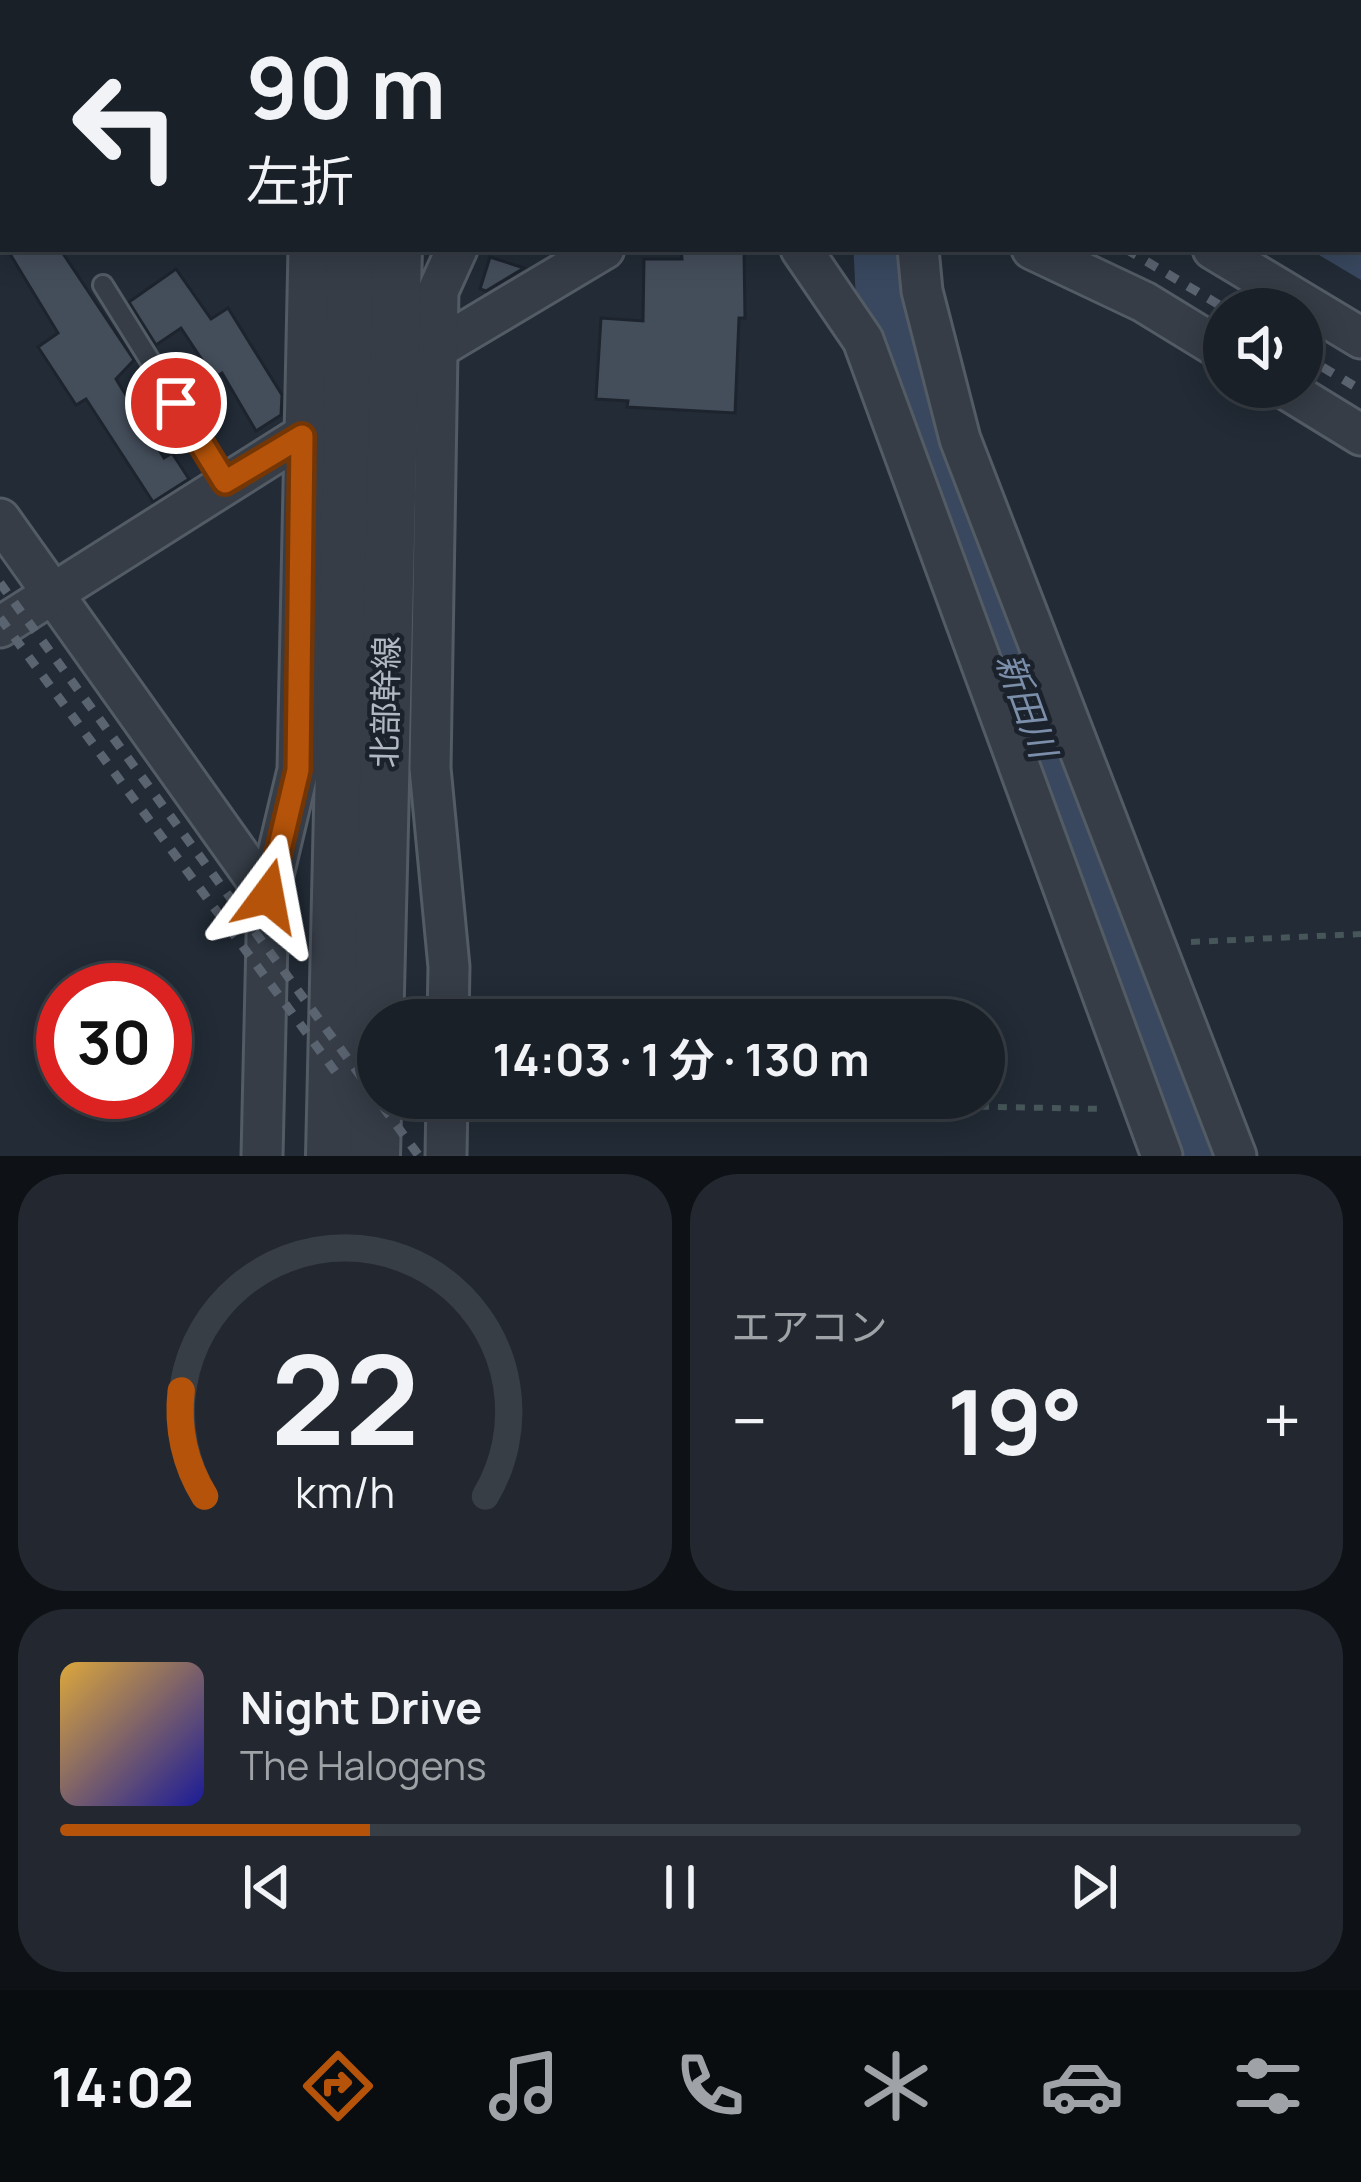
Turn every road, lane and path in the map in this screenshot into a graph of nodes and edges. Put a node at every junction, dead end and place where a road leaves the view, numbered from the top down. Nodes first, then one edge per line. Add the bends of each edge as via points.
1 (308, 252) edge
2 (352, 252) edge
3 (397, 252) edge
4 (456, 252) edge
5 (599, 252) edge
6 (803, 252) edge
7 (918, 252) edge
8 (1038, 252) edge
9 (1218, 252) edge
10 (104, 285) dead end
11 (1203, 338) edge
12 (1361, 338) edge
13 (438, 349) junction
14 (1317, 408) edge
15 (1361, 435) edge
16 (302, 436) junction
17 (225, 482) junction
18 (0, 519) edge
19 (53, 594) junction
20 (0, 627) edge
21 (268, 896) junction
22 (1361, 934) edge
23 (1153, 944) junction
24 (448, 999) edge
25 (1005, 1107) edge
26 (1145, 1110) junction
27 (448, 1119) edge
28 (449, 1152) edge
29 (262, 1156) edge
30 (332, 1156) edge
31 (375, 1156) edge
32 (1162, 1156) edge
33 (1236, 1156) edge

1 - 16 street
2 - 30 street, 北部幹線
3 - 31 street, 北部幹線
4 - 13 street via 438,291
5 - 13 street
6 - 26 street via 863,340
7 - 23 street via 960,439
8 - 11 street
9 - 12 street
10 - 17 lane
13 - 24 street via 430,768
14 - 15 street
16 - 17 street
16 - 21 street via 298,770
17 - 19 street
18 - 19 street
19 - 20 street
19 - 21 street
21 - 29 street
22 - 23 path
23 - 33 street
25 - 26 path
26 - 32 street
27 - 28 street

